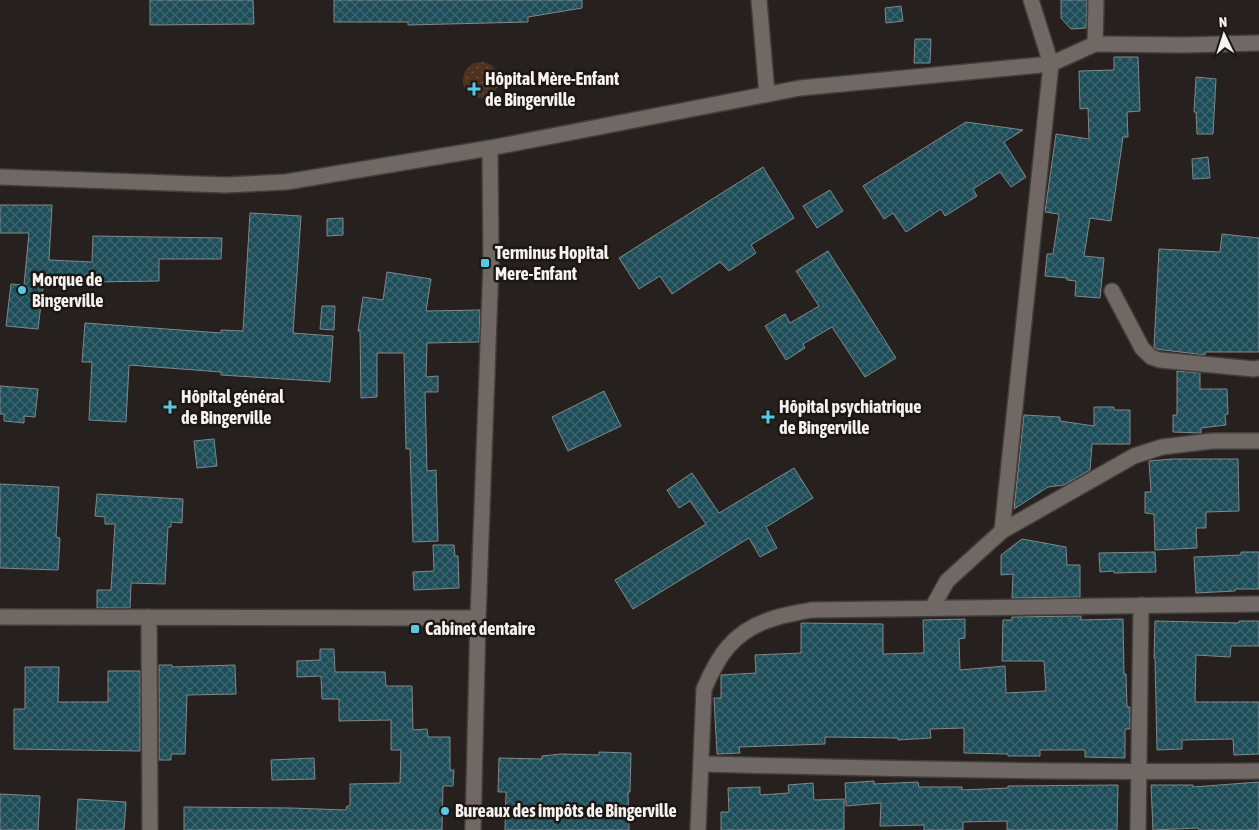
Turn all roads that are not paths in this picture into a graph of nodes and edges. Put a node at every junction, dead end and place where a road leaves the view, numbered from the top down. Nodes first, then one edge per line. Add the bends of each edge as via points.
1 (759, 0) edge
2 (1031, 0) edge
3 (1096, 0) edge
4 (1259, 43) edge
5 (1095, 44) junction
6 (1051, 64) junction
7 (767, 94) junction
8 (490, 148) junction
9 (0, 177) edge
10 (1112, 291) dead end
11 (1259, 368) edge
12 (1259, 441) edge
13 (1002, 531) junction
14 (1259, 604) edge
15 (1141, 605) junction
16 (932, 608) junction
17 (0, 617) edge
18 (149, 617) junction
19 (478, 618) junction
20 (701, 764) junction
21 (1259, 771) edge
22 (1139, 772) junction
23 (150, 830) edge
24 (473, 830) edge
25 (698, 830) edge
26 (1138, 830) edge

1 - 7 street
2 - 6 street
3 - 5 street
4 - 5 street
5 - 6 street
6 - 7 street via 800,88
6 - 13 street
7 - 8 street
8 - 9 street via 286,182 226,184
8 - 19 street via 491,264
10 - 11 street via 1142,348 1151,357
12 - 13 street via 1212,441 1162,447 1134,456
13 - 16 street via 947,581
14 - 15 street
15 - 16 street
15 - 22 street
16 - 20 street via 811,610 769,619 743,632 724,650 704,689
17 - 18 street
18 - 19 street
18 - 23 street
19 - 24 street
20 - 22 street
20 - 25 street
21 - 22 street
22 - 26 street

